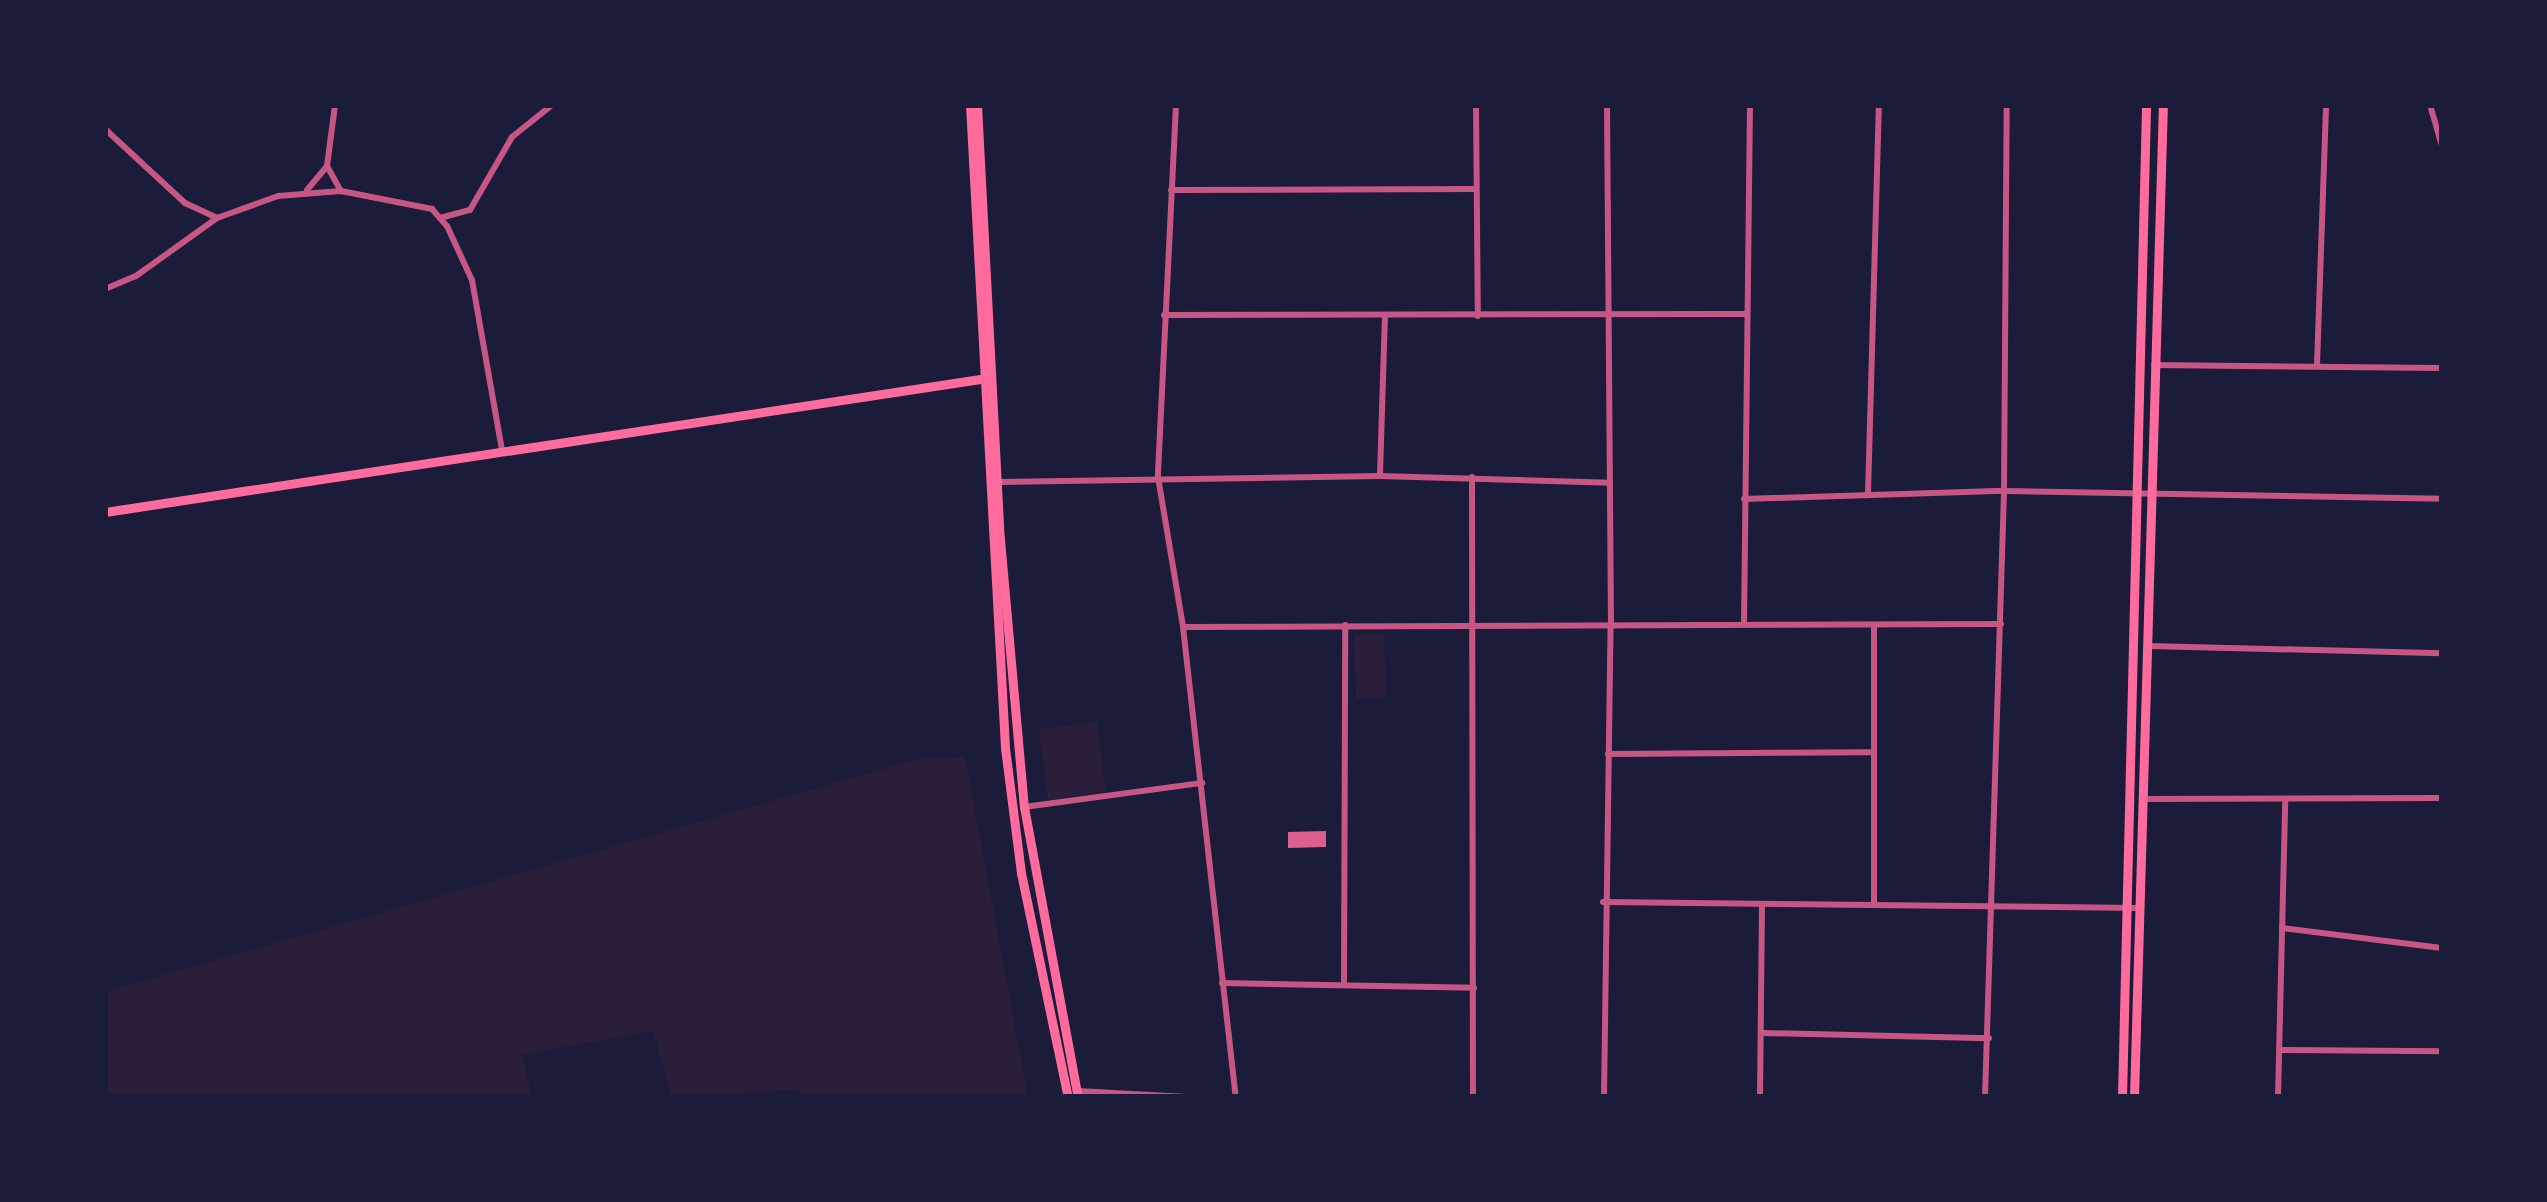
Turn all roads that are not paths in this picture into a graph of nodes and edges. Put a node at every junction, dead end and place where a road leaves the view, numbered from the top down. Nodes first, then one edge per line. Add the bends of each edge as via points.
1 (335, 105) edge
2 (552, 105) edge
3 (974, 105) edge
4 (1176, 105) edge
5 (1476, 105) edge
6 (1607, 105) edge
7 (1750, 105) edge
8 (1879, 105) edge
9 (2007, 105) edge
10 (2146, 105) edge
11 (2163, 105) edge
12 (2326, 105) edge
13 (2430, 105) edge
14 (105, 129) edge
15 (2442, 146) edge
16 (327, 166) junction
17 (1475, 189) junction
18 (307, 190) junction
19 (1171, 190) junction
20 (341, 191) junction
21 (217, 218) junction
22 (440, 218) junction
23 (105, 289) edge
24 (1745, 314) junction
25 (1164, 316) junction
26 (1385, 316) junction
27 (1478, 316) junction
28 (1608, 316) junction
29 (2154, 365) junction
30 (2317, 366) junction
31 (2442, 368) edge
32 (988, 378) junction
33 (502, 451) junction
34 (1380, 476) junction
35 (1158, 477) junction
36 (1472, 477) junction
37 (992, 482) junction
38 (1610, 482) junction
39 (2005, 491) junction
40 (1868, 494) junction
41 (2136, 497) junction
42 (2150, 497) junction
43 (2442, 499) edge
44 (1744, 500) junction
45 (105, 512) edge
46 (1472, 624) junction
47 (2001, 624) junction
48 (1346, 625) junction
49 (1611, 625) junction
50 (1744, 625) junction
51 (1183, 626) junction
52 (1874, 627) junction
53 (2144, 646) junction
54 (2442, 653) edge
55 (1874, 752) junction
56 (1606, 754) junction
57 (1202, 783) junction
58 (2442, 798) edge
59 (2140, 799) junction
60 (2285, 801) junction
61 (1024, 807) junction
62 (1604, 902) junction
63 (1762, 904) junction
64 (1874, 906) junction
65 (2132, 908) junction
66 (1993, 909) junction
67 (2282, 928) junction
68 (2442, 948) edge
69 (1222, 983) junction
70 (1344, 984) junction
71 (1474, 988) junction
72 (1762, 1034) junction
73 (1989, 1038) junction
74 (2279, 1050) junction
75 (2442, 1051) edge
76 (1074, 1095) edge
77 (1187, 1097) edge
78 (1236, 1097) edge
79 (1473, 1097) edge
80 (1604, 1097) edge
81 (1760, 1097) edge
82 (1985, 1097) edge
83 (2122, 1097) edge
84 (2134, 1097) edge
85 (2278, 1097) edge

1 - 16 street
2 - 22 street via 512,136 470,210
3 - 32 main road
4 - 19 street
5 - 17 street
6 - 28 street
7 - 24 street
8 - 40 street
9 - 39 street
10 - 41 main road
11 - 29 main road
12 - 30 street
13 - 15 street
14 - 21 street via 184,203
16 - 18 street
16 - 20 street
17 - 19 street
17 - 27 street
18 - 20 street
18 - 21 street
19 - 25 street
20 - 22 street via 413,203
21 - 23 street
22 - 33 street via 472,280
24 - 28 street
24 - 44 street
25 - 26 street
25 - 35 street
26 - 27 street
26 - 34 street
27 - 28 street
28 - 38 street
29 - 30 street
29 - 42 main road
30 - 31 street
32 - 33 main road
32 - 37 main road
33 - 45 main road
34 - 35 street
34 - 36 street
35 - 37 street
35 - 51 street
36 - 38 street
36 - 46 street
37 - 61 main road
37 - 76 main road via 1007,769 1022,872
38 - 49 street
39 - 40 street
39 - 41 street
39 - 47 street
40 - 44 street
41 - 42 street
41 - 65 main road
42 - 43 street
42 - 53 main road
44 - 50 street
46 - 48 street
46 - 49 street
46 - 71 street
47 - 52 street
47 - 66 street
48 - 51 street
48 - 70 street
49 - 50 street
49 - 56 street
50 - 52 street
51 - 57 street
52 - 55 street
53 - 54 street
53 - 59 main road
55 - 56 street
55 - 64 street
56 - 62 street
57 - 61 street
57 - 69 street
58 - 60 street
59 - 60 street
59 - 65 main road
60 - 67 street
61 - 76 main road
62 - 63 street
62 - 80 street
63 - 64 street
63 - 72 street
64 - 66 street
65 - 66 street
65 - 83 main road
65 - 84 main road
66 - 73 street
67 - 68 street
67 - 74 street
69 - 70 street
69 - 78 street
70 - 71 street
71 - 79 street
72 - 73 street
72 - 81 street
73 - 82 street
74 - 75 street
74 - 85 street
76 - 77 street

